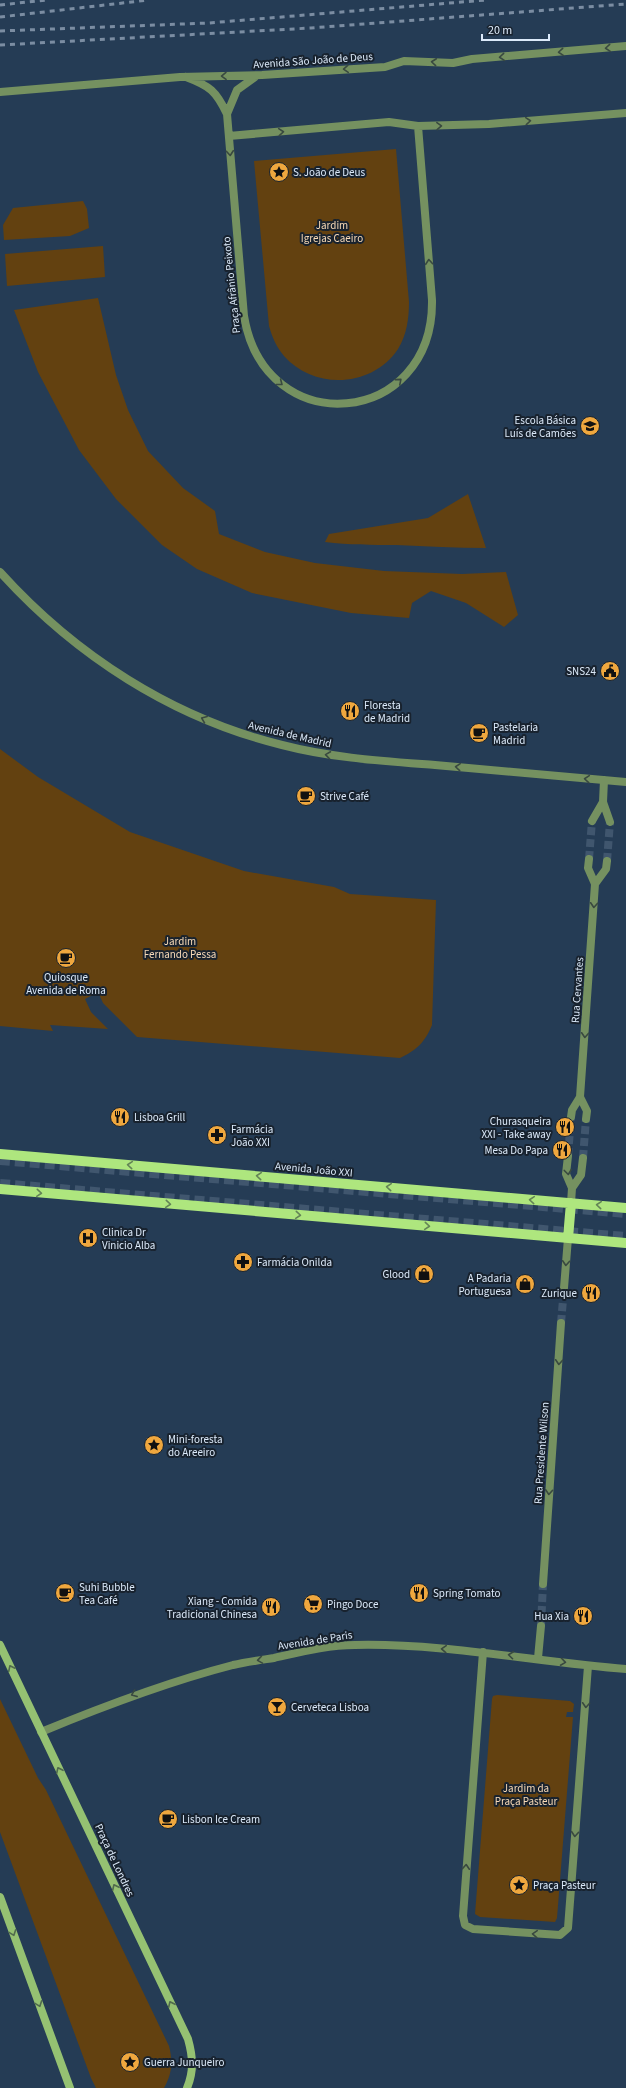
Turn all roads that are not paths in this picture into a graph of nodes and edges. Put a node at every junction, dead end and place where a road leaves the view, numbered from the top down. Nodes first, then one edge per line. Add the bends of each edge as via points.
1 (626, 46) edge
2 (262, 75) junction
3 (186, 77) junction
4 (0, 92) edge
5 (626, 113) edge
6 (227, 114) junction
7 (418, 126) junction
8 (229, 136) junction
9 (0, 572) edge
10 (604, 780) junction
11 (626, 782) edge
12 (603, 802) junction
13 (592, 821) tunnel mouth
14 (610, 822) tunnel mouth
15 (589, 860) tunnel mouth
16 (607, 861) tunnel mouth
17 (596, 884) junction
18 (580, 1097) junction
19 (571, 1117) tunnel mouth
20 (586, 1119) tunnel mouth
21 (0, 1154) edge
22 (568, 1156) tunnel mouth
23 (583, 1158) tunnel mouth
24 (572, 1188) junction
25 (0, 1189) edge
26 (571, 1203) junction
27 (626, 1208) edge
28 (568, 1238) junction
29 (626, 1243) edge
30 (564, 1288) tunnel mouth
31 (561, 1324) tunnel mouth
32 (543, 1584) tunnel mouth
33 (540, 1626) tunnel mouth
34 (0, 1645) edge
35 (483, 1652) junction
36 (538, 1658) junction
37 (588, 1666) junction
38 (626, 1668) edge
39 (41, 1732) junction
40 (0, 1897) edge
41 (70, 2088) edge
42 (187, 2088) edge

1 -> 2 street, Avenida São João de Deus via 472,59 453,63 404,61 385,67
2 -> 3 street, Avenida São João de Deus
2 - 6 street, Praça Afrânio Peixoto via 248,81 237,90
3 - 4 street, Avenida São João de Deus
3 - 6 street, Praça Afrânio Peixoto via 204,85 218,96
7 -> 5 street via 489,124
6 - 8 street, Praça Afrânio Peixoto
8 -> 7 street via 389,122
8 -> 7 street, Praça Afrânio Peixoto via 244,316 251,346 266,371 289,390 316,401 346,404 374,397 400,381 419,361 430,331 432,300
10 -> 9 street, Avenida de Madrid via 368,760 324,754 240,733 199,717 122,677 52,624
10 - 11 street, Avenida de Madrid
10 - 12 street
12 - 13 street
12 - 14 street
15 - 17 street, Rua Cervantes via 588,868
16 - 17 street, Rua Cervantes via 606,869
17 -> 18 street, Rua Cervantes
18 - 19 street, Rua Cervantes
18 - 20 street, Rua Cervantes via 587,1111
26 -> 21 main road, Avenida João XXI
22 -> 24 street via 566,1174
23 - 24 street via 581,1175
24 - 26 street
25 -> 28 main road
27 -> 26 main road, Avenida João XXI
26 - 28 main road
28 - 29 main road
28 -> 30 street
31 -> 32 street, Rua Presidente Wilson
33 - 36 street
39 -> 34 main road, Praça de Londres
36 -> 35 street, Avenida de Paris
37 -> 35 street via 568,1928 560,1935 473,1929 465,1925 463,1916
35 -> 39 street, Avenida de Paris via 353,1644 319,1649 234,1665 158,1686
36 -> 37 street, Avenida de Paris
37 - 38 street, Avenida de Paris
42 -> 39 main road, Praça de Londres via 192,2067 192,2052 188,2040
40 -> 41 main road

